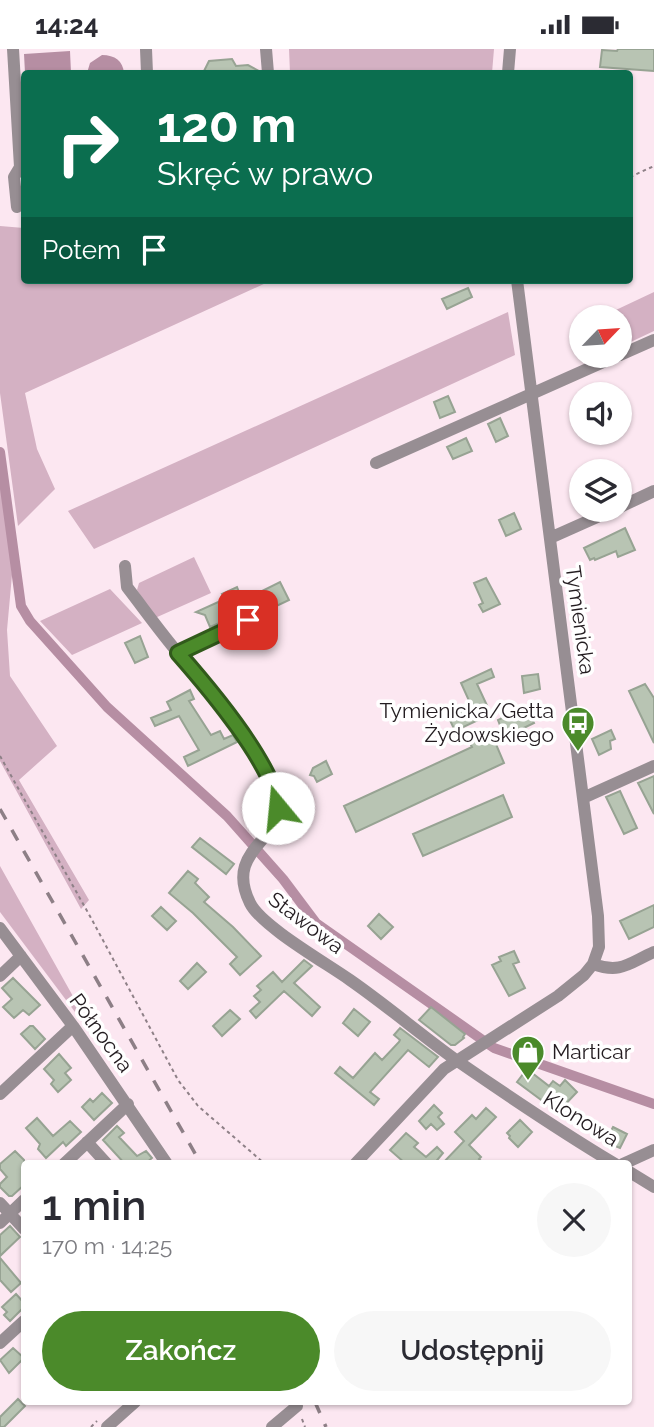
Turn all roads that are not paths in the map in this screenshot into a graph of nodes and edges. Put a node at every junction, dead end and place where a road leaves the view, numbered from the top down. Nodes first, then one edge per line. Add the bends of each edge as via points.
1 (13, 49) edge
2 (146, 49) edge
3 (266, 49) edge
4 (510, 49) edge
5 (147, 70) edge
6 (268, 70) edge
7 (508, 70) edge
8 (21, 154) edge
9 (21, 168) edge
10 (17, 207) dead end
11 (518, 284) edge
12 (654, 340) edge
13 (632, 349) edge
14 (589, 368) edge
15 (532, 393) junction
16 (376, 463) dead end
17 (654, 491) edge
18 (632, 501) edge
19 (586, 522) edge
20 (550, 538) junction
21 (125, 566) dead end
22 (248, 620) dead end
23 (178, 653) junction
24 (654, 767) edge
25 (583, 797) junction
26 (0, 928) edge
27 (654, 952) edge
28 (21, 956) junction
29 (593, 964) junction
30 (0, 976) edge
31 (73, 1025) junction
32 (456, 1060) junction
33 (0, 1094) edge
34 (128, 1104) junction
35 (87, 1142) junction
36 (654, 1150) edge
37 (68, 1160) edge
38 (103, 1160) edge
39 (164, 1160) edge
40 (359, 1160) edge
41 (608, 1160) edge
42 (632, 1160) edge
43 (632, 1173) edge
44 (654, 1187) edge
45 (0, 1203) edge
46 (21, 1203) edge
47 (10, 1213) junction
48 (0, 1223) edge
49 (21, 1226) edge
50 (21, 1324) edge
51 (0, 1343) edge
52 (132, 1405) edge
53 (297, 1406) dead end
54 (107, 1427) edge
55 (272, 1427) edge

1 - 8 street
2 - 5 street
3 - 6 street
4 - 7 street
9 - 10 street via 14,177
11 - 15 street, Tymienicka
12 - 13 street
14 - 15 street
15 - 16 street
15 - 20 street, Tymienicka
17 - 18 street
19 - 20 street
20 - 25 street, Tymienicka
21 - 23 street, Stawowa via 127,587
22 - 23 street
23 - 32 street, Stawowa via 234,723 278,798 276,820 251,851 243,871 252,906 261,918
24 - 25 street
25 - 29 street, Tymienicka via 599,934
26 - 28 street, Północna
27 - 29 street via 620,968 609,970
28 - 30 street
28 - 31 street, Północna
29 - 32 street via 558,996
31 - 33 street
31 - 34 street, Północna
32 - 40 street
32 - 41 street, Klonowa
34 - 35 street
34 - 39 street, Północna
35 - 37 street
35 - 38 street
36 - 42 street, Klonowa
43 - 44 street, Klonowa
45 - 47 street
46 - 47 street
47 - 48 street
47 - 49 street
50 - 51 street
52 - 54 street
53 - 55 street

